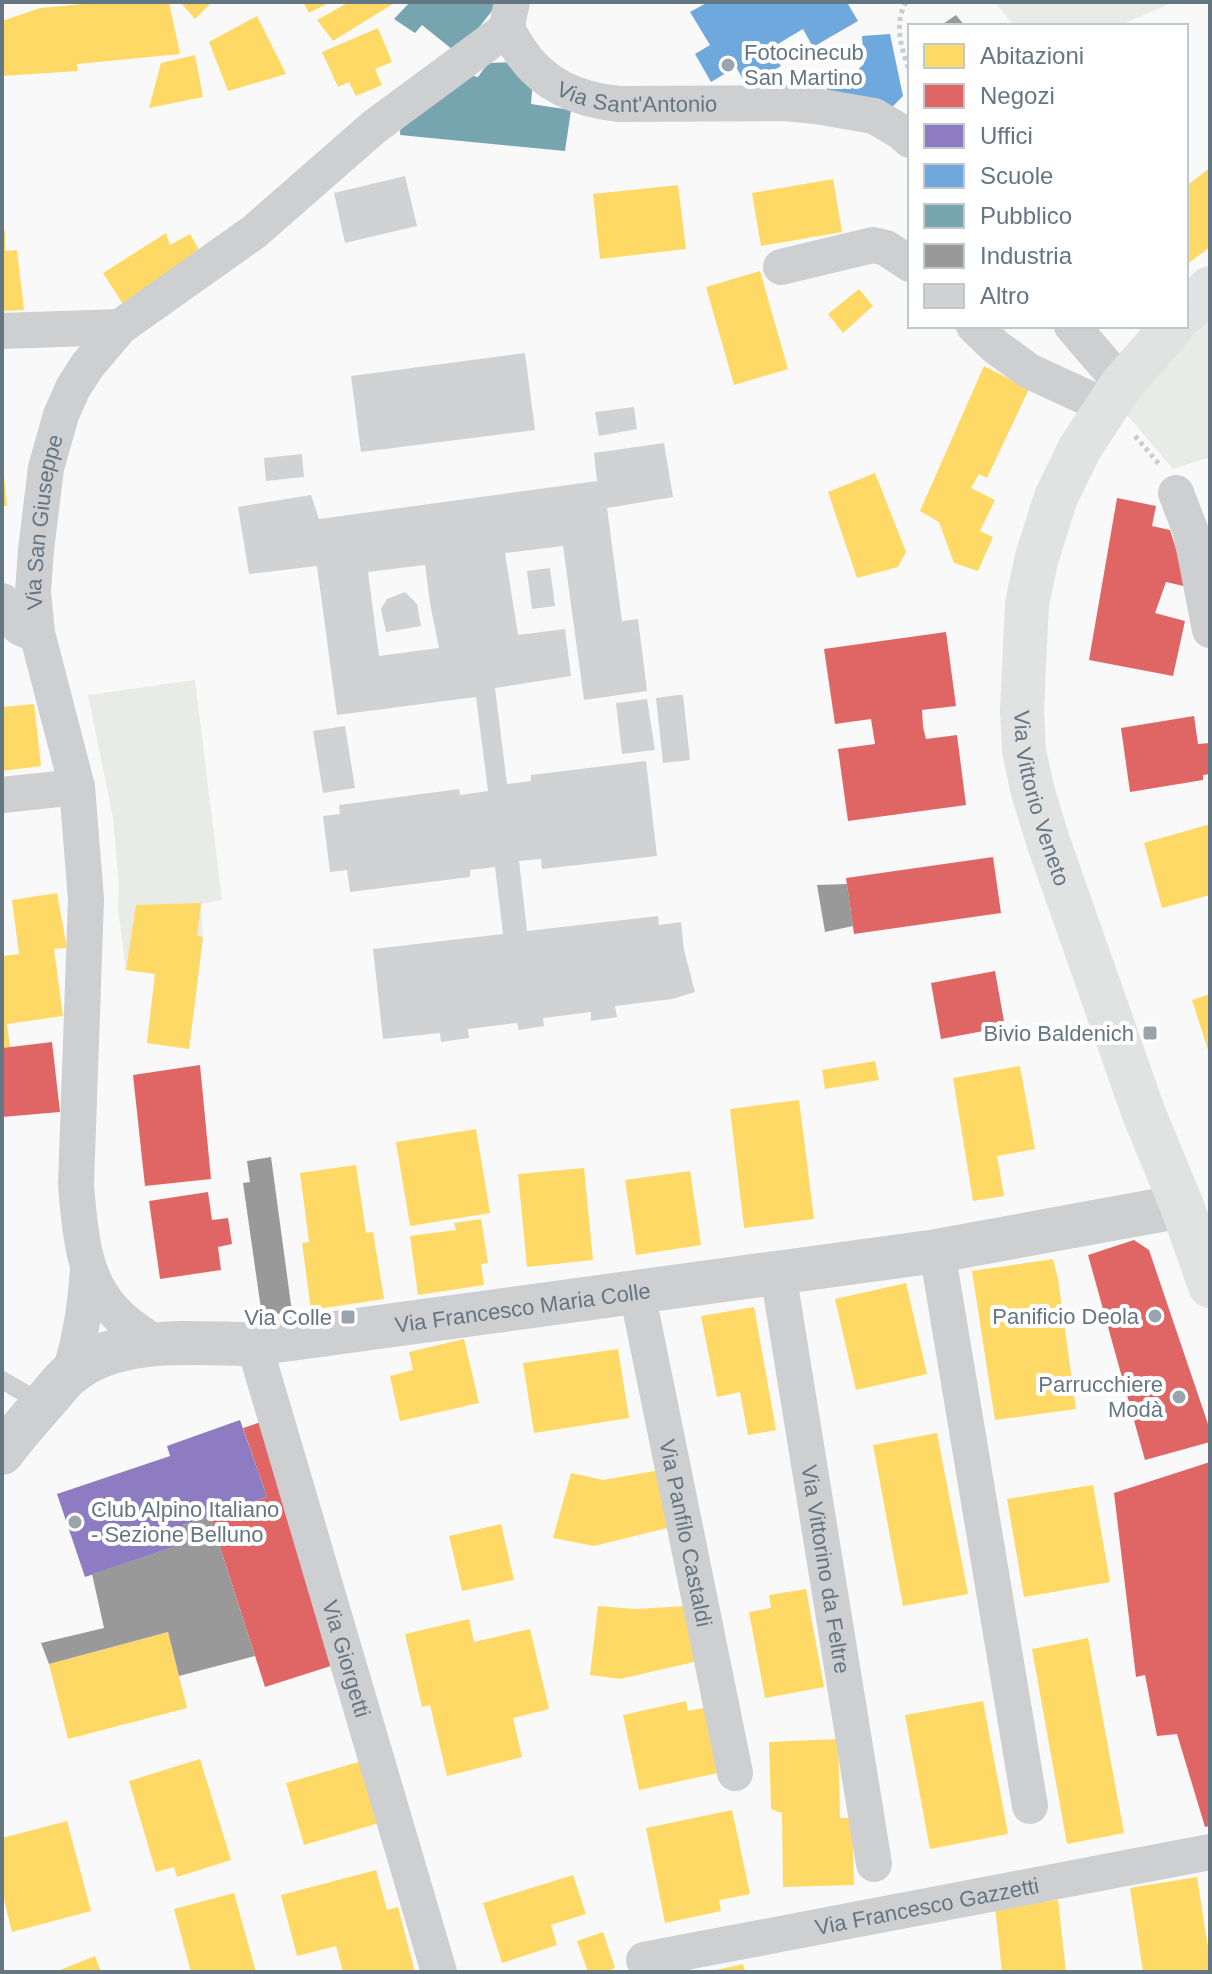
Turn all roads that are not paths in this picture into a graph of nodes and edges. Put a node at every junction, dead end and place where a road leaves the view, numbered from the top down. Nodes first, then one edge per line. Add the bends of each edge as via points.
1 (510, 15) edge
2 (908, 138) edge
3 (908, 263) edge
4 (781, 267) dead end
5 (1210, 288) edge
6 (1188, 310) edge
7 (120, 327) junction
8 (976, 328) edge
9 (1073, 328) edge
10 (1171, 328) edge
11 (2, 331) edge
12 (1114, 395) junction
13 (1176, 493) road end
14 (2, 601) edge
15 (1210, 630) edge
16 (37, 633) junction
17 (77, 787) junction
18 (2, 795) edge
19 (1195, 1226) edge
20 (937, 1251) junction
21 (88, 1270) junction
22 (778, 1273) junction
23 (1210, 1286) edge
24 (637, 1292) junction
25 (155, 1343) junction
26 (254, 1344) junction
27 (2, 1380) edge
28 (56, 1389) junction
29 (2, 1418) edge
30 (2, 1453) edge
31 (735, 1773) dead end
32 (1030, 1806) dead end
33 (1210, 1852) edge
34 (874, 1864) dead end
35 (644, 1960) dead end
36 (439, 1972) edge

1 - 2 street, Via Sant'Antonio via 528,63 579,97 619,104 816,106 874,116
1 - 7 street, Via San Giuseppe via 254,232
3 - 4 street via 873,245
5 - 6 main road
7 - 11 street
7 - 16 street, Via San Giuseppe via 73,388 53,441 36,550
8 - 12 street via 1029,371
9 - 12 street
10 - 12 main road, Via Vittorio Veneto
12 - 19 main road, Via Vittorio Veneto via 1062,485 1037,557 1027,604 1024,751 1048,841 1144,1114
13 - 15 street via 1191,532
14 - 16 street via 14,624
16 - 17 street, Via San Giuseppe
17 - 18 street
17 - 21 street, Via San Giuseppe via 87,905 76,1185
19 - 20 street, Via Francesco Maria Colle
19 - 23 main road, Via Vittorio Veneto
20 - 22 street, Via Francesco Maria Colle
20 - 32 street
21 - 25 street, Via San Giuseppe via 114,1311
21 - 28 street, Via San Giuseppe via 79,1343
22 - 24 street, Via Francesco Maria Colle
22 - 34 street, Via Vittorino da Feltre
24 - 26 street, Via Francesco Maria Colle
24 - 31 street, Via Panfilo Castaldi
25 - 26 street, Via Francesco Maria Colle
25 - 28 street, Via Francesco Maria Colle via 90,1361
26 - 36 street, Via Giorgetti
27 - 28 lane
28 - 29 street
28 - 30 street
33 - 35 street, Via Francesco Gazzetti

